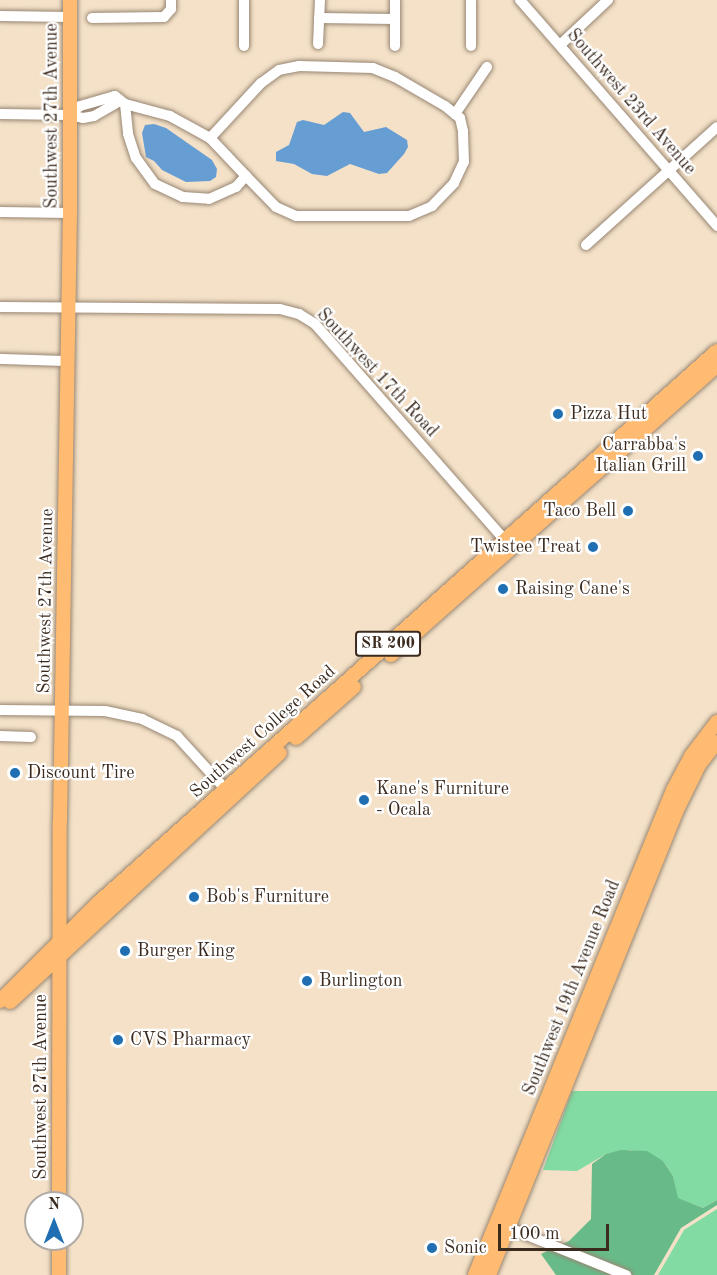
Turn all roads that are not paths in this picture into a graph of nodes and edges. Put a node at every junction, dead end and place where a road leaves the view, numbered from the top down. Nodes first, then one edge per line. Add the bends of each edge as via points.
1 (70, 0) edge
2 (171, 0) edge
3 (244, 0) edge
4 (320, 0) edge
5 (395, 0) edge
6 (471, 0) edge
7 (520, 0) edge
8 (608, 0) edge
9 (0, 16) edge
10 (70, 17) junction
11 (92, 18) dead end
12 (319, 18) junction
13 (395, 19) junction
14 (318, 44) dead end
15 (560, 45) junction
16 (244, 46) dead end
17 (395, 46) dead end
18 (471, 46) dead end
19 (487, 67) dead end
20 (98, 100) junction
21 (122, 103) junction
22 (103, 112) junction
23 (0, 114) edge
24 (455, 114) junction
25 (69, 115) junction
26 (717, 127) edge
27 (210, 138) junction
28 (668, 172) junction
29 (246, 176) junction
30 (0, 212) edge
31 (70, 213) junction
32 (717, 226) edge
33 (585, 245) dead end
34 (0, 307) edge
35 (68, 307) junction
36 (717, 351) edge
37 (0, 359) edge
38 (67, 361) junction
39 (717, 366) edge
40 (508, 544) junction
41 (0, 710) edge
42 (62, 710) junction
43 (717, 722) edge
44 (0, 736) edge
45 (31, 737) dead end
46 (717, 742) edge
47 (229, 793) junction
48 (60, 938) junction
49 (60, 957) junction
50 (0, 1001) edge
51 (0, 1011) edge
52 (59, 1191) edge
53 (502, 1225) junction
54 (60, 1251) edge
55 (60, 1275) edge
56 (475, 1275) edge
57 (489, 1275) edge
58 (627, 1275) edge

1 - 10 main road, Southwest 27th Avenue
2 - 11 street via 171,9 164,17
3 - 16 street
4 - 12 street
5 - 13 street
6 - 18 street
7 - 15 street, Southwest 23rd Avenue
8 - 15 street
9 - 10 street
10 - 25 main road, Southwest 27th Avenue
12 - 13 street
12 - 14 street
13 - 17 street
15 - 28 street, Southwest 23rd Avenue
19 - 24 street
20 - 21 street via 115,96
20 - 22 street
20 - 25 street
21 - 22 street
21 - 27 street via 170,116
21 - 29 street via 136,158 155,183 183,197 209,199 236,187
22 - 25 street via 83,118
23 - 25 street
24 - 27 street via 395,77 372,68 299,66 279,70 261,84
24 - 29 street via 463,131 464,162 454,183 432,206 409,216 296,216 276,207
25 - 31 main road, Southwest 27th Avenue
26 - 28 street
27 - 29 street
28 - 32 street, Southwest 23rd Avenue
28 - 33 street
30 - 31 street
31 - 35 main road, Southwest 27th Avenue
34 - 35 street, Southwest 17th Road
35 - 38 main road, Southwest 27th Avenue
35 - 40 street, Southwest 17th Road via 280,309 299,314 315,324
36 - 40 main road, Southwest College Road / SR 200
37 - 38 street
38 - 42 main road, Southwest 27th Avenue
39 - 40 main road, Southwest College Road / SR 200
40 - 47 main road, Southwest College Road / SR 200
41 - 42 street
42 - 47 street via 131,715 156,724 177,736
42 - 48 main road, Southwest 27th Avenue
43 - 53 main road, Southwest 19th Avenue Road via 691,756 673,790
44 - 45 street
46 - 53 main road, Southwest 19th Avenue Road via 699,765 677,810
47 - 48 main road, Southwest College Road / SR 200
47 - 49 main road, Southwest College Road / SR 200
48 - 49 main road, Southwest 27th Avenue
48 - 50 main road, Southwest College Road / SR 200
49 - 51 main road, Southwest College Road / SR 200
49 - 52 main road, Southwest 27th Avenue
53 - 56 main road, Southwest 19th Avenue Road
53 - 57 main road, Southwest 19th Avenue Road
53 - 58 street
54 - 55 main road

